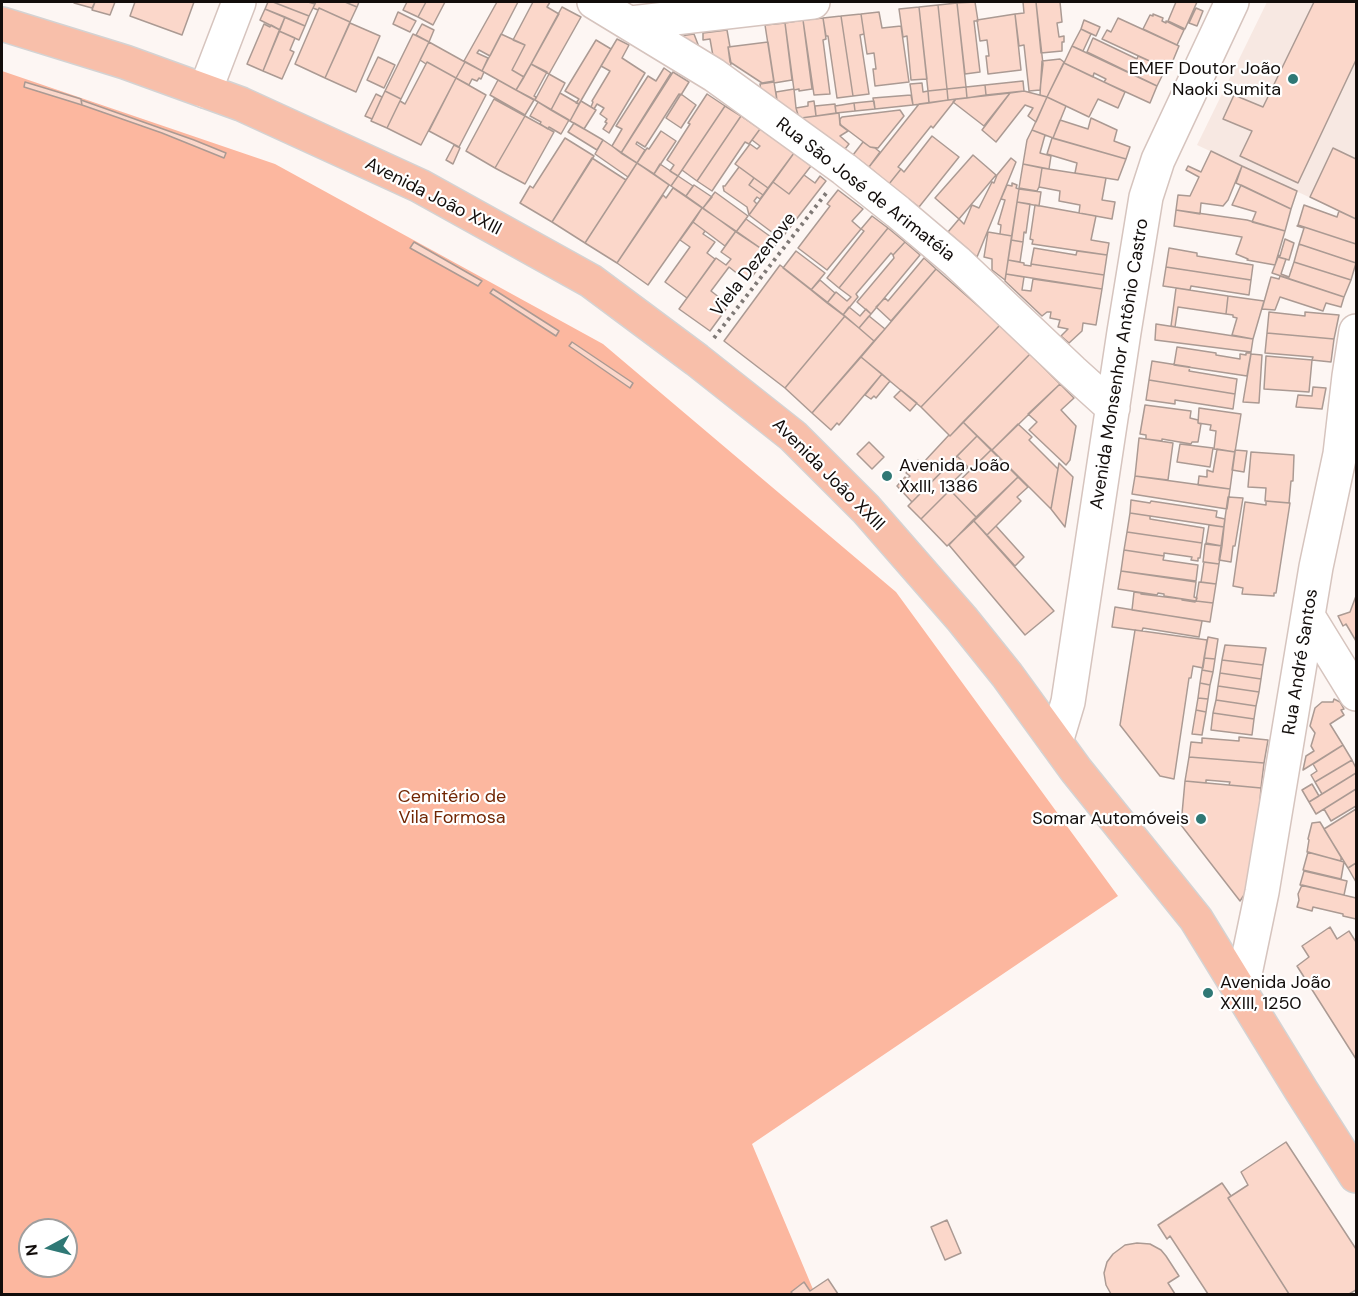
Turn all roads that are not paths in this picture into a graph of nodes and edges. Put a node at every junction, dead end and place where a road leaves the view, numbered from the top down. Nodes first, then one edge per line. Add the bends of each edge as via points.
1 (239, 2) edge
2 (594, 2) edge
3 (813, 2) edge
4 (1232, 2) edge
5 (631, 23) junction
6 (2, 24) edge
7 (205, 91) junction
8 (1356, 331) edge
9 (1113, 408) junction
10 (1348, 446) edge
11 (1308, 616) junction
12 (1356, 694) edge
13 (1056, 742) junction
14 (1241, 993) junction
15 (1356, 1176) edge

1 - 7 street
2 - 5 street, Rua São José de Arimatéia
3 - 5 street
4 - 9 street, Avenida Monsenhor Antônio Castro via 1158,160 1146,197
5 - 9 street, Rua São José de Arimatéia via 714,75 898,212
6 - 7 main road, Avenida João XXIII
7 - 13 main road, Avenida João XXIII via 420,186 591,281 697,360 793,436 866,509 962,619
8 - 10 street, Rua André Santos via 1349,376
9 - 13 street, Avenida Monsenhor Antônio Castro via 1068,702
10 - 11 street, Rua André Santos via 1316,567
11 - 12 street
11 - 14 street, Rua André Santos via 1262,892
13 - 14 main road, Avenida João XXIII via 1196,919
14 - 15 main road, Avenida João XXIII

